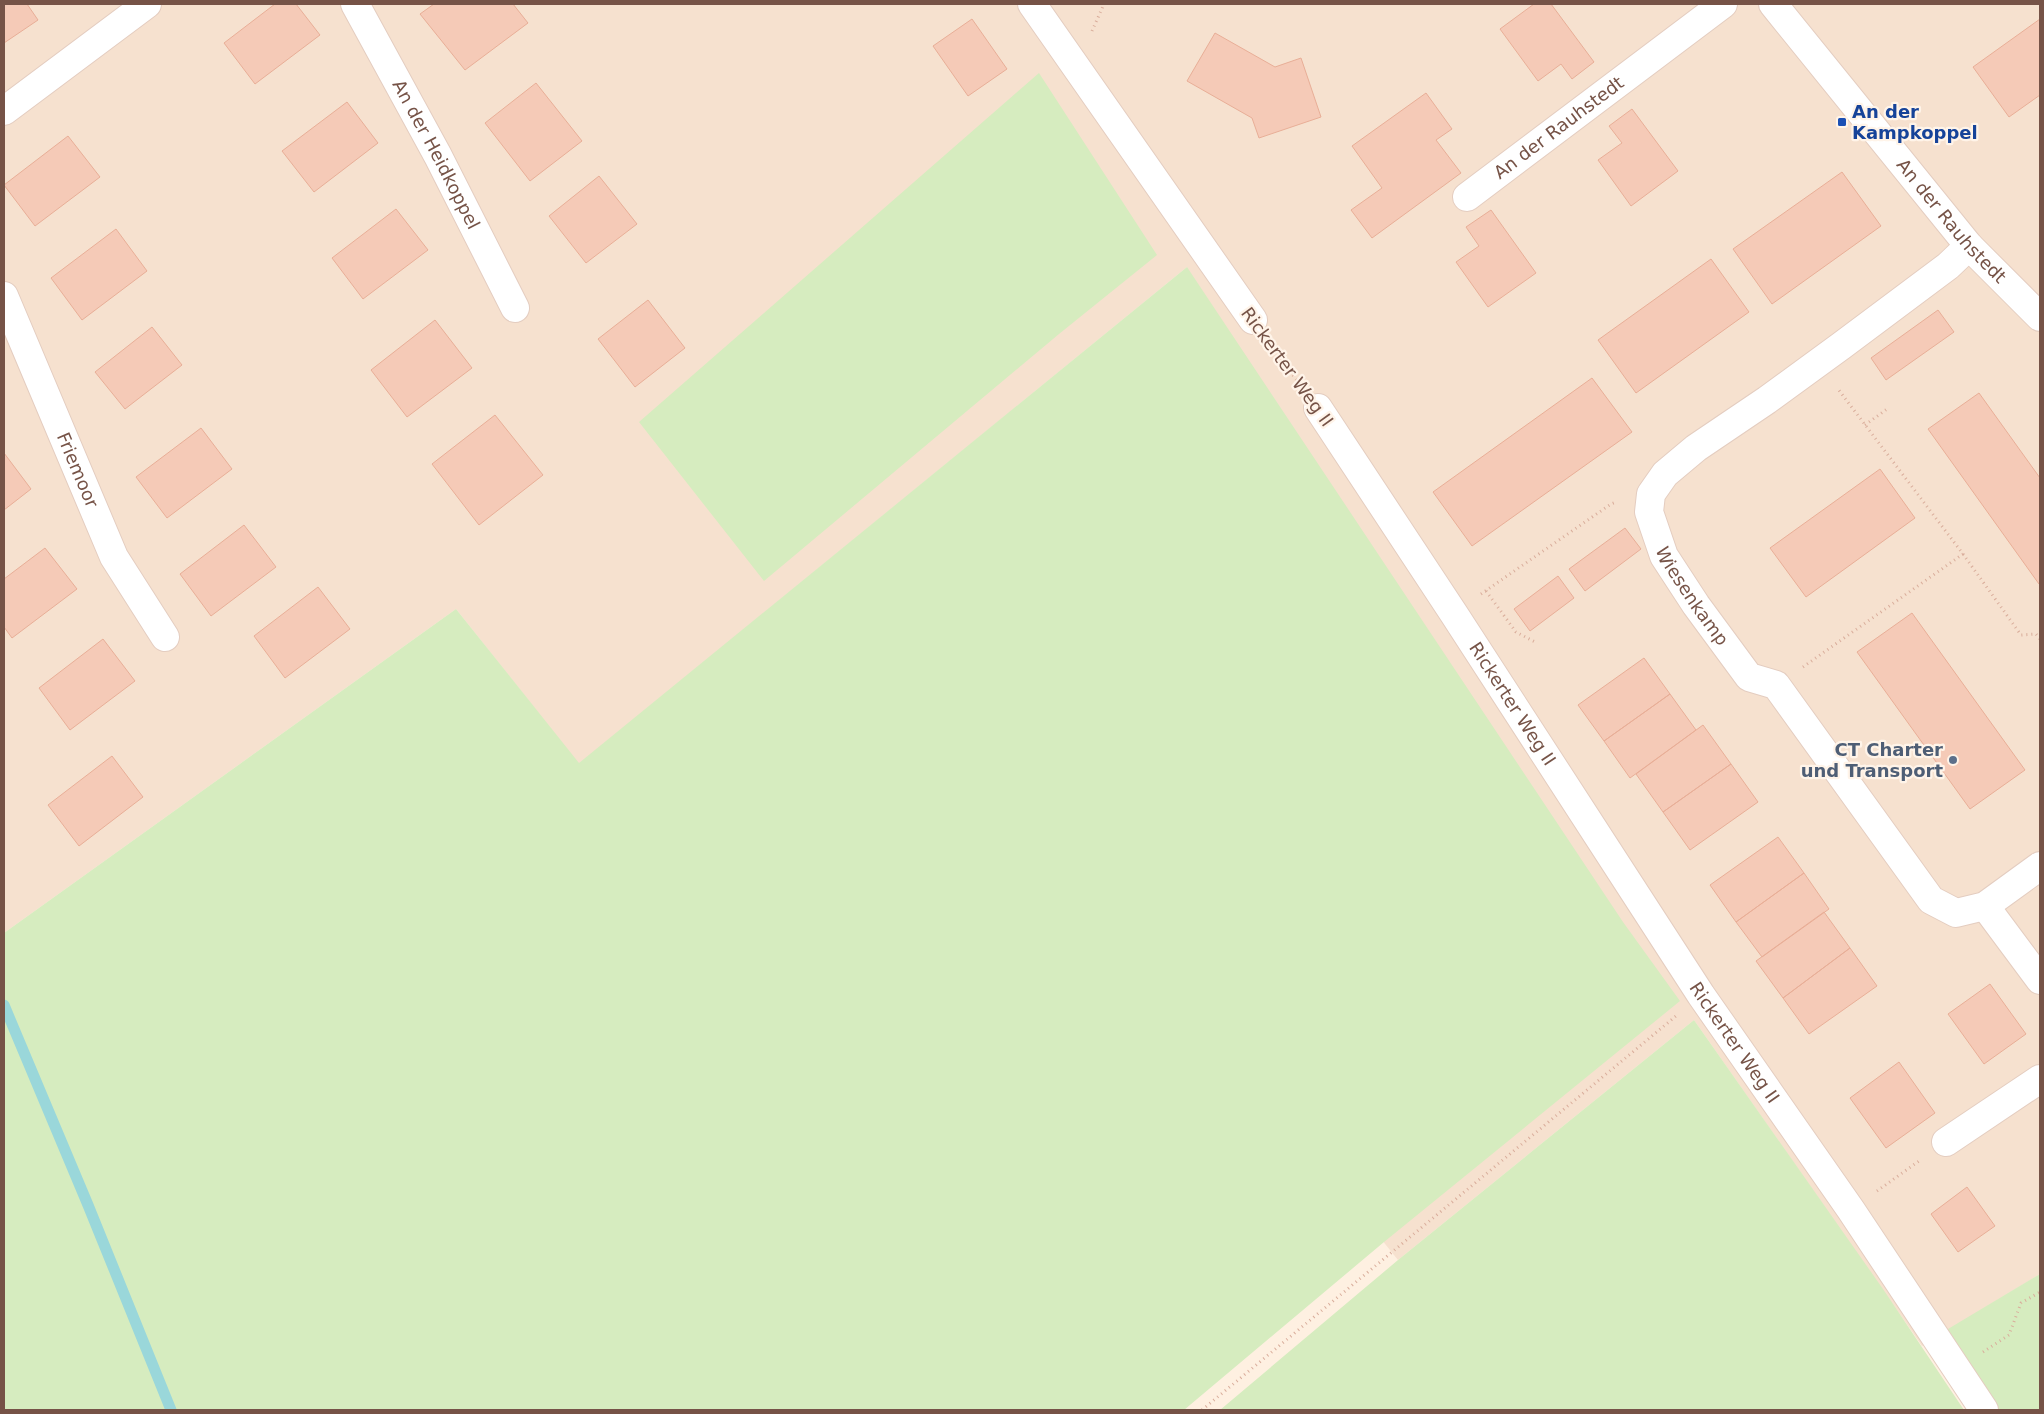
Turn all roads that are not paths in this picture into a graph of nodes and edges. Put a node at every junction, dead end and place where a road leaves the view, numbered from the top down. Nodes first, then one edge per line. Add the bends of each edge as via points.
1 (147, 4) edge
2 (355, 4) edge
3 (1032, 4) edge
4 (1724, 4) edge
5 (1773, 4) edge
6 (4, 111) edge
7 (1467, 196) dead end
8 (1970, 246) junction
9 (4, 296) edge
10 (515, 308) dead end
11 (2040, 317) edge
12 (1253, 320) road end
13 (1318, 408) road end
14 (165, 637) dead end
15 (2040, 866) edge
16 (1985, 906) junction
17 (2040, 980) edge
18 (2040, 1079) edge
19 (1946, 1142) road end
20 (1984, 1410) edge

1 - 6 street
2 - 10 street, An der Heidkoppel via 438,156
3 - 12 street, Rickerter Weg II
4 - 7 street, An der Rauhstedt
5 - 8 street, An der Rauhstedt
8 - 11 street, An der Rauhstedt
8 - 16 street, Wiesenkamp via 1818,363 1696,448 1665,474 1651,494 1649,512 1664,556 1696,605 1749,677 1776,685 1931,900 1956,913
9 - 14 street, Friemoor via 114,557
13 - 20 street, Rickerter Weg II via 1702,996 1851,1210
15 - 16 street
16 - 17 street
18 - 19 street

